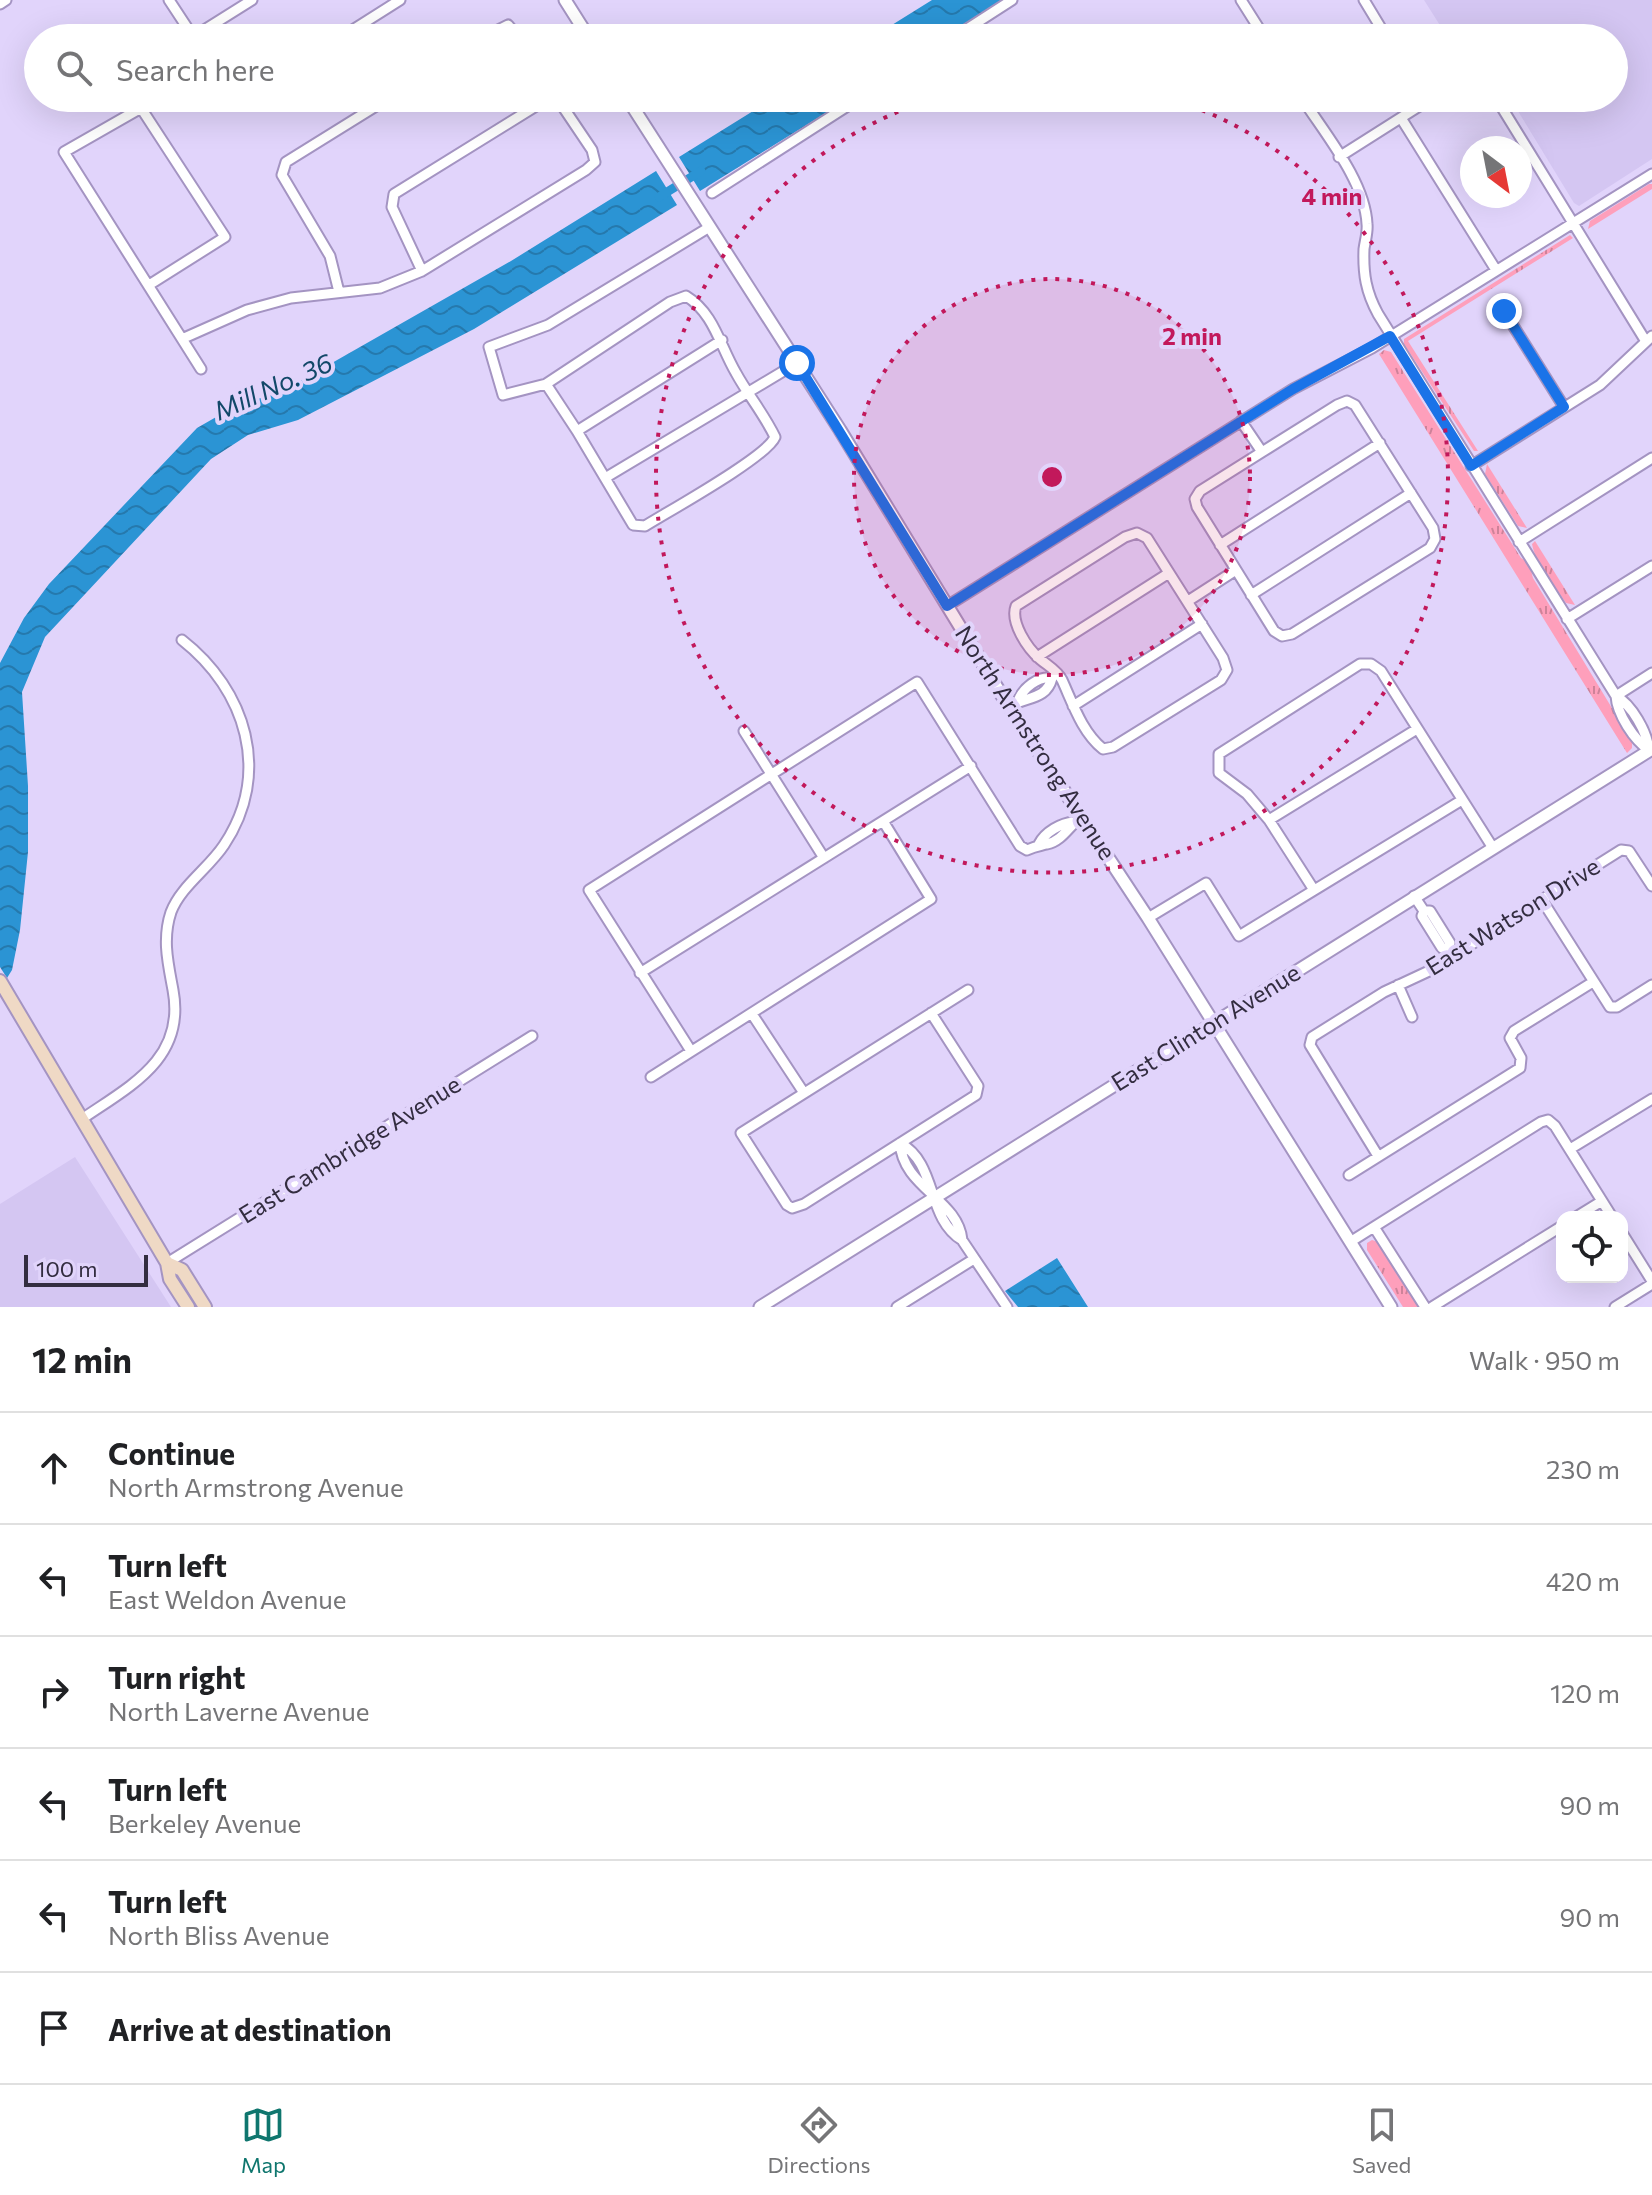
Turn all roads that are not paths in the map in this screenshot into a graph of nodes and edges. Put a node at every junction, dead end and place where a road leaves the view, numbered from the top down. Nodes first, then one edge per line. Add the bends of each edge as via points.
1 (6, 0) edge
2 (169, 0) edge
3 (252, 0) edge
4 (400, 0) edge
5 (565, 0) edge
6 (1012, 0) edge
7 (1241, 0) edge
8 (1364, 0) edge
9 (0, 4) edge
10 (185, 24) edge
11 (214, 24) edge
12 (363, 24) edge
13 (580, 24) edge
14 (975, 24) edge
15 (1256, 24) edge
16 (1379, 24) edge
17 (134, 112) edge
18 (144, 112) edge
19 (366, 112) edge
20 (526, 112) edge
21 (566, 112) edge
22 (636, 112) edge
23 (838, 112) edge
24 (1311, 112) edge
25 (1410, 112) edge
26 (1505, 112) edge
27 (1401, 118) junction
28 (1339, 157) junction
29 (1652, 174) edge
30 (712, 193) dead end
31 (1573, 223) junction
32 (708, 228) junction
33 (1496, 270) junction
34 (422, 271) junction
35 (149, 285) junction
36 (339, 292) junction
37 (1504, 311) dead end
38 (1390, 336) junction
39 (184, 338) junction
40 (1649, 338) edge
41 (722, 340) junction
42 (797, 363) junction
43 (201, 369) dead end
44 (546, 384) junction
45 (748, 394) junction
46 (1564, 407) junction
47 (1241, 421) junction
48 (577, 431) junction
49 (1380, 443) junction
50 (1262, 452) junction
51 (1652, 458) edge
52 (1471, 466) junction
53 (605, 478) junction
54 (1411, 493) junction
55 (1519, 542) junction
56 (1220, 545) junction
57 (1652, 566) edge
58 (1236, 570) junction
59 (1169, 573) junction
60 (1251, 595) junction
61 (1188, 601) junction
62 (947, 606) junction
63 (1567, 619) junction
64 (1202, 624) junction
65 (182, 640) dead end
66 (1037, 657) junction
67 (1652, 673) edge
68 (1055, 676) junction
69 (1036, 682) junction
70 (1043, 693) junction
71 (1616, 696) junction
72 (1014, 704) junction
73 (1073, 706) junction
74 (1417, 729) junction
75 (744, 731) dead end
76 (1651, 749) edge
77 (971, 766) junction
78 (771, 774) junction
79 (1462, 800) junction
80 (1077, 820) junction
81 (1269, 820) junction
82 (883, 821) junction
83 (1493, 848) junction
84 (824, 858) junction
85 (1652, 886) edge
86 (1314, 890) junction
87 (1414, 896) junction
88 (1542, 900) junction
89 (1148, 918) junction
90 (1450, 952) junction
91 (640, 973) junction
92 (0, 981) edge
93 (1593, 982) junction
94 (1398, 985) junction
95 (1652, 985) edge
96 (968, 990) dead end
97 (931, 1013) junction
98 (752, 1014) junction
99 (1412, 1017) dead end
100 (1214, 1023) junction
101 (532, 1036) dead end
102 (691, 1051) junction
103 (651, 1077) dead end
104 (804, 1093) junction
105 (1652, 1099) edge
106 (82, 1119) junction
107 (900, 1143) junction
108 (1570, 1149) junction
109 (1378, 1156) junction
110 (1349, 1175) dead end
111 (935, 1198) junction
112 (1602, 1201) junction
113 (1586, 1211) edge
114 (1608, 1211) edge
115 (1374, 1227) junction
116 (1556, 1230) edge
117 (1350, 1242) junction
118 (1628, 1243) edge
119 (974, 1259) junction
120 (167, 1263) junction
121 (1652, 1282) edge
122 (188, 1307) edge
123 (205, 1307) edge
124 (760, 1307) edge
125 (897, 1307) edge
126 (1007, 1307) edge
127 (1391, 1307) edge
128 (1425, 1307) edge
129 (1432, 1307) edge
130 (1615, 1307) edge

1 - 9 street
2 - 10 street
3 - 11 street
4 - 12 street
5 - 13 street
6 - 14 street
7 - 15 street
8 - 16 street
17 - 35 street via 64,152
18 - 35 street via 225,237
19 - 36 street via 286,162 282,175 330,256
20 - 34 street via 394,194 392,207
21 - 34 street via 595,162
22 - 32 street, North Armstrong Avenue
23 - 30 street
24 - 28 street
25 - 27 street
26 - 31 street
27 - 28 street
27 - 33 street
28 - 38 street via 1355,181 1367,225 1363,278 1368,296
29 - 31 street
31 - 33 street
31 - 40 street
32 - 42 street, North Armstrong Avenue
32 - 44 street via 548,325 489,347 503,395
33 - 38 street
34 - 36 street via 380,288
35 - 39 street
36 - 39 street via 247,310
37 - 46 street
38 - 47 street
38 - 52 street
39 - 43 street
40 - 46 street via 1611,376
41 - 44 street via 703,309 686,296
41 - 45 street
41 - 48 street
42 - 45 street
42 - 62 street, North Armstrong Avenue
44 - 48 street
45 - 53 street
45 - 53 street via 775,437 772,444 645,526 633,525
46 - 52 street
47 - 50 street
47 - 62 street
48 - 53 street
49 - 50 street via 1347,401
49 - 54 street
49 - 56 street
50 - 56 street via 1195,499
51 - 55 street
52 - 55 street
54 - 60 street
54 - 60 street via 1433,528 1430,548 1292,634 1274,631
55 - 63 street
56 - 58 street
57 - 63 street
58 - 60 street
58 - 61 street
59 - 61 street
59 - 66 street
59 - 66 street via 1147,538 1137,533 1028,598 1013,615
61 - 64 street
62 - 72 street, North Armstrong Avenue
63 - 71 street
64 - 73 street
64 - 73 street via 1223,658 1227,670 1221,680 1103,749
65 - 106 street via 216,671 241,719 248,757 244,801 226,842 172,910 165,945 175,1004 165,1050 144,1076
66 - 68 street
67 - 71 street
68 - 69 street
68 - 70 street
68 - 73 street
69 - 70 street
69 - 72 street via 1022,690
70 - 72 street
71 - 76 street via 1616,706 1640,744
72 - 80 street, North Armstrong Avenue
74 - 79 street
74 - 81 street
74 - 81 street via 1381,671 1360,664 1219,754 1219,773
75 - 78 street
76 - 83 street, East Clinton Avenue
77 - 78 street via 917,682
77 - 80 street via 1027,850 1071,830
77 - 82 street
78 - 84 street
78 - 91 street via 589,890
79 - 83 street
79 - 86 street
80 - 89 street, North Armstrong Avenue
81 - 86 street
82 - 84 street
82 - 98 street via 931,899
83 - 87 street, East Clinton Avenue
84 - 91 street
85 - 88 street, East Watson Drive via 1627,850 1621,850
86 - 89 street via 1239,936 1206,883
87 - 90 street via 1442,948
87 - 100 street, East Clinton Avenue
88 - 90 street, East Watson Drive
88 - 93 street
89 - 100 street, North Armstrong Avenue
90 - 94 street, East Watson Drive via 1423,974
91 - 102 street
92 - 106 main road
93 - 95 street via 1612,1008
93 - 109 street via 1514,1031 1510,1038 1520,1068
94 - 99 street, East Watson Drive
94 - 109 street, East Watson Drive via 1312,1037 1310,1045
96 - 97 street
97 - 104 street
97 - 107 street via 978,1092
98 - 102 street
98 - 104 street
100 - 111 street, East Clinton Avenue
100 - 117 street, North Armstrong Avenue
101 - 120 street, East Cambridge Avenue
102 - 103 street
104 - 107 street via 741,1133 792,1208
105 - 108 street
106 - 120 main road
107 - 111 street via 911,1149
108 - 112 street
108 - 115 street via 1555,1126 1541,1122
109 - 110 street
111 - 119 street via 961,1228
111 - 124 street, East Clinton Avenue
112 - 113 street
112 - 114 street
115 - 117 street
115 - 128 street
116 - 129 street
117 - 127 street, North Armstrong Avenue
118 - 121 street
119 - 125 street
119 - 126 street
120 - 122 main road via 170,1279
120 - 123 main road via 182,1270
121 - 130 street

